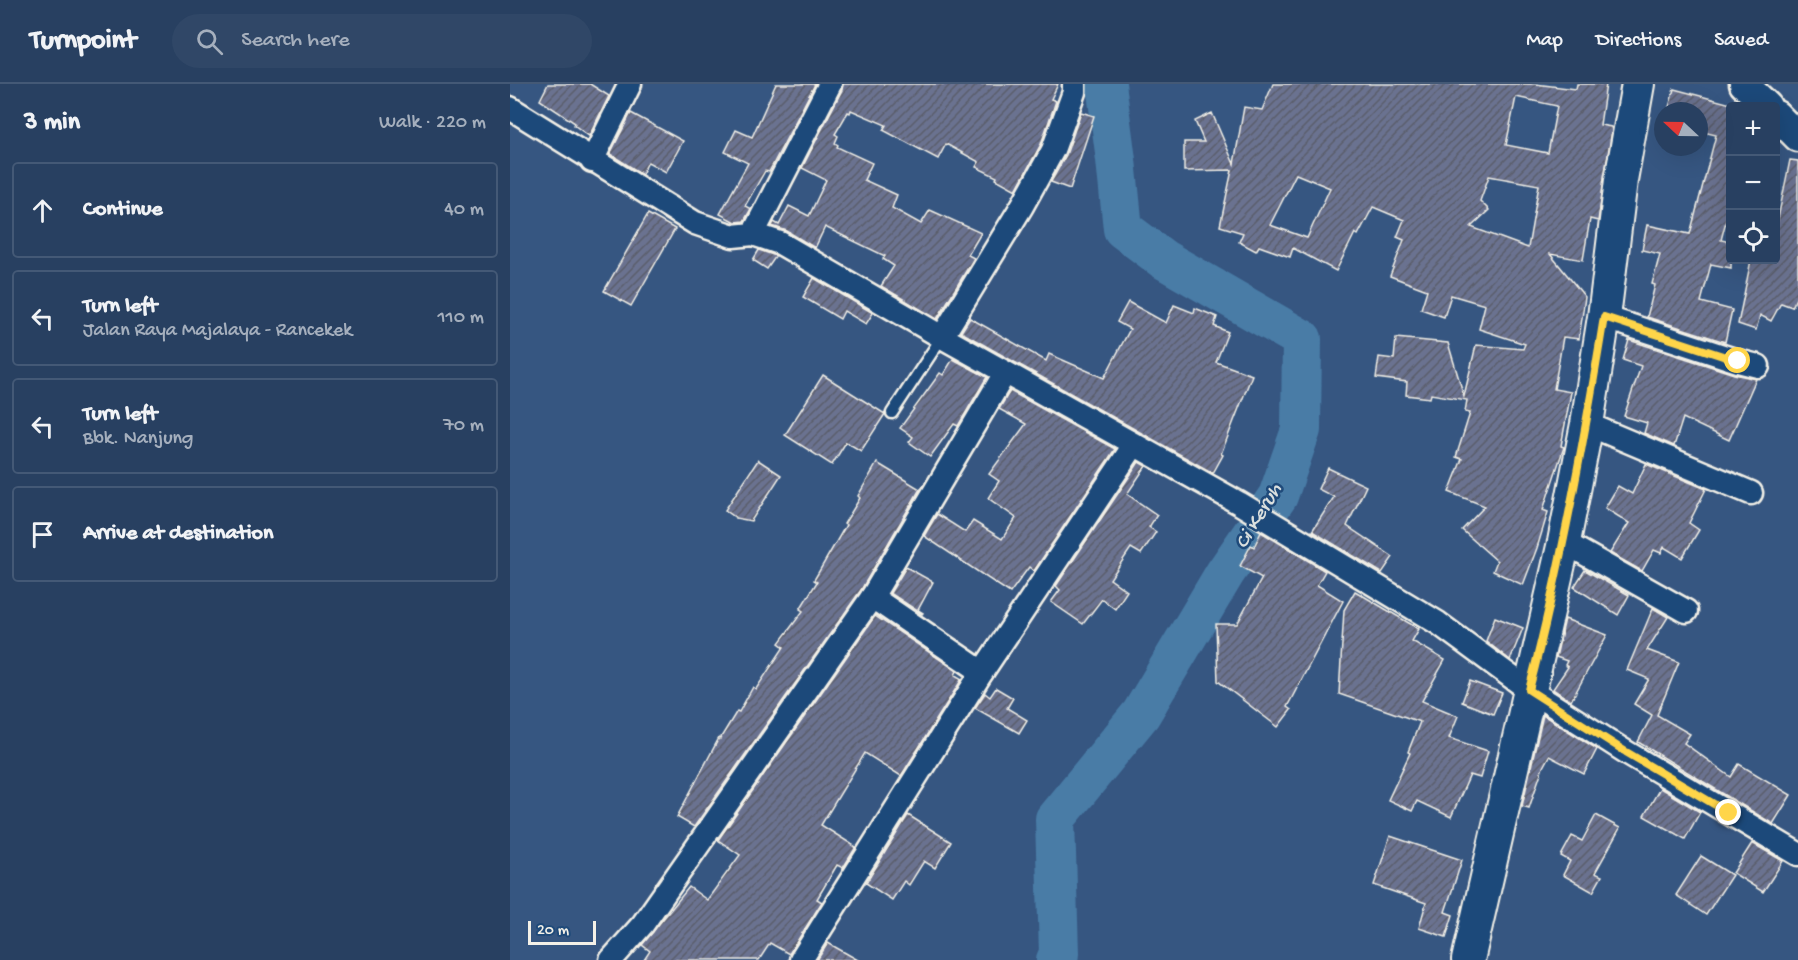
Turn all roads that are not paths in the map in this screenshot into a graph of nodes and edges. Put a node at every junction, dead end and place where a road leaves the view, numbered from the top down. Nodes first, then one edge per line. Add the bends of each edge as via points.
1 (630, 84) edge
2 (830, 84) edge
3 (1074, 84) edge
4 (1638, 84) edge
5 (1743, 84) edge
6 (1763, 102) edge
7 (510, 108) edge
8 (1780, 119) edge
9 (1798, 137) edge
10 (592, 161) junction
11 (753, 234) junction
12 (1604, 317) junction
13 (942, 337) junction
14 (1758, 366) dead end
15 (1005, 373) junction
16 (892, 413) dead end
17 (1587, 424) junction
18 (1134, 445) junction
19 (1750, 493) dead end
20 (1564, 542) junction
21 (872, 597) junction
22 (1686, 611) dead end
23 (982, 672) junction
24 (1529, 690) junction
25 (1798, 854) edge
26 (612, 960) edge
27 (801, 960) edge
28 (1468, 960) edge

1 - 10 street
2 - 11 street
3 - 13 street via 1053,150
4 - 12 main road
5 - 6 street
7 - 10 street
8 - 9 street
10 - 11 street via 695,224 733,236
11 - 13 street via 780,243
12 - 14 street
12 - 17 main road
13 - 15 street
13 - 16 lane
15 - 18 street
15 - 21 street
17 - 19 street
17 - 20 main road
18 - 23 street
18 - 24 street via 1239,503 1438,623
20 - 22 street
20 - 24 main road
21 - 23 street
21 - 26 street via 644,924
23 - 27 street
24 - 25 street
24 - 28 main road

